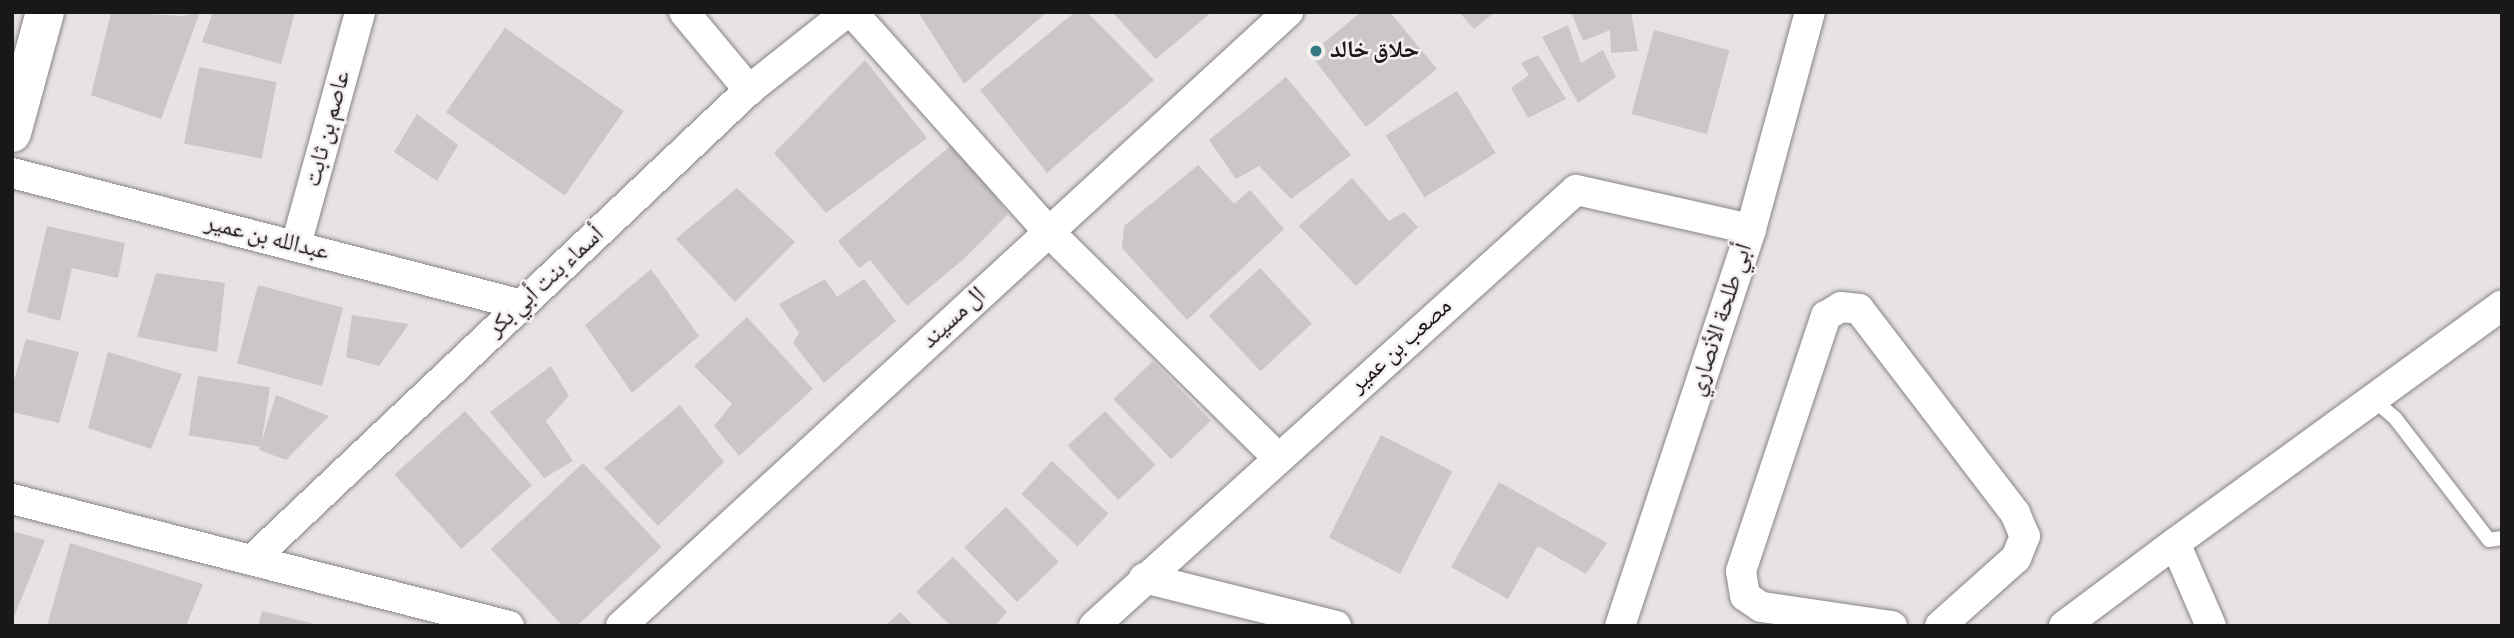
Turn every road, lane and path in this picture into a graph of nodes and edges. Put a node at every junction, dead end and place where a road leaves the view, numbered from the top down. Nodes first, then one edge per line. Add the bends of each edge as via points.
1 (45, 12) edge
2 (360, 12) edge
3 (684, 12) edge
4 (849, 12) edge
5 (1288, 12) edge
6 (1810, 12) edge
7 (749, 90) junction
8 (12, 133) edge
9 (12, 173) edge
10 (1751, 229) junction
11 (1048, 231) junction
12 (296, 245) junction
13 (522, 304) junction
14 (2502, 305) edge
15 (2373, 399) junction
16 (1277, 457) junction
17 (12, 499) edge
18 (2502, 538) edge
19 (2175, 543) junction
20 (252, 560) junction
21 (1144, 578) junction
22 (2210, 622) edge
23 (509, 626) edge
24 (621, 626) edge
25 (1094, 626) edge
26 (1336, 626) edge
27 (1620, 626) edge
28 (1892, 626) edge
29 (1940, 626) edge
30 (2064, 626) edge

1 - 8 street
2 - 12 street, عاصم بن ثابت
3 - 7 street
4 - 7 street, أسماء بنت أبي بكر
4 - 11 street
5 - 11 street, ال مسيند
6 - 10 street, أبي طلحة الأنصاري
7 - 13 street, أسماء بنت أبي بكر
9 - 12 street, عبدالله بن عمير
10 - 16 street, مصعب بن عمير via 1576,190
10 - 27 street, أبي طلحة الأنصاري
11 - 16 street
11 - 24 street, ال مسيند
12 - 13 street, عبدالله بن عمير
13 - 20 street, أسماء بنت أبي بكر
14 - 15 street
15 - 18 lane via 2395,418 2489,540
15 - 19 street
16 - 21 street, مصعب بن عمير
17 - 20 street
19 - 22 street
19 - 30 street
20 - 23 street
21 - 25 street, مصعب بن عمير
21 - 26 street
28 - 29 street via 1761,607 1745,596 1741,571 1826,316 1841,307 1859,309 2015,513 2025,537 2016,558

